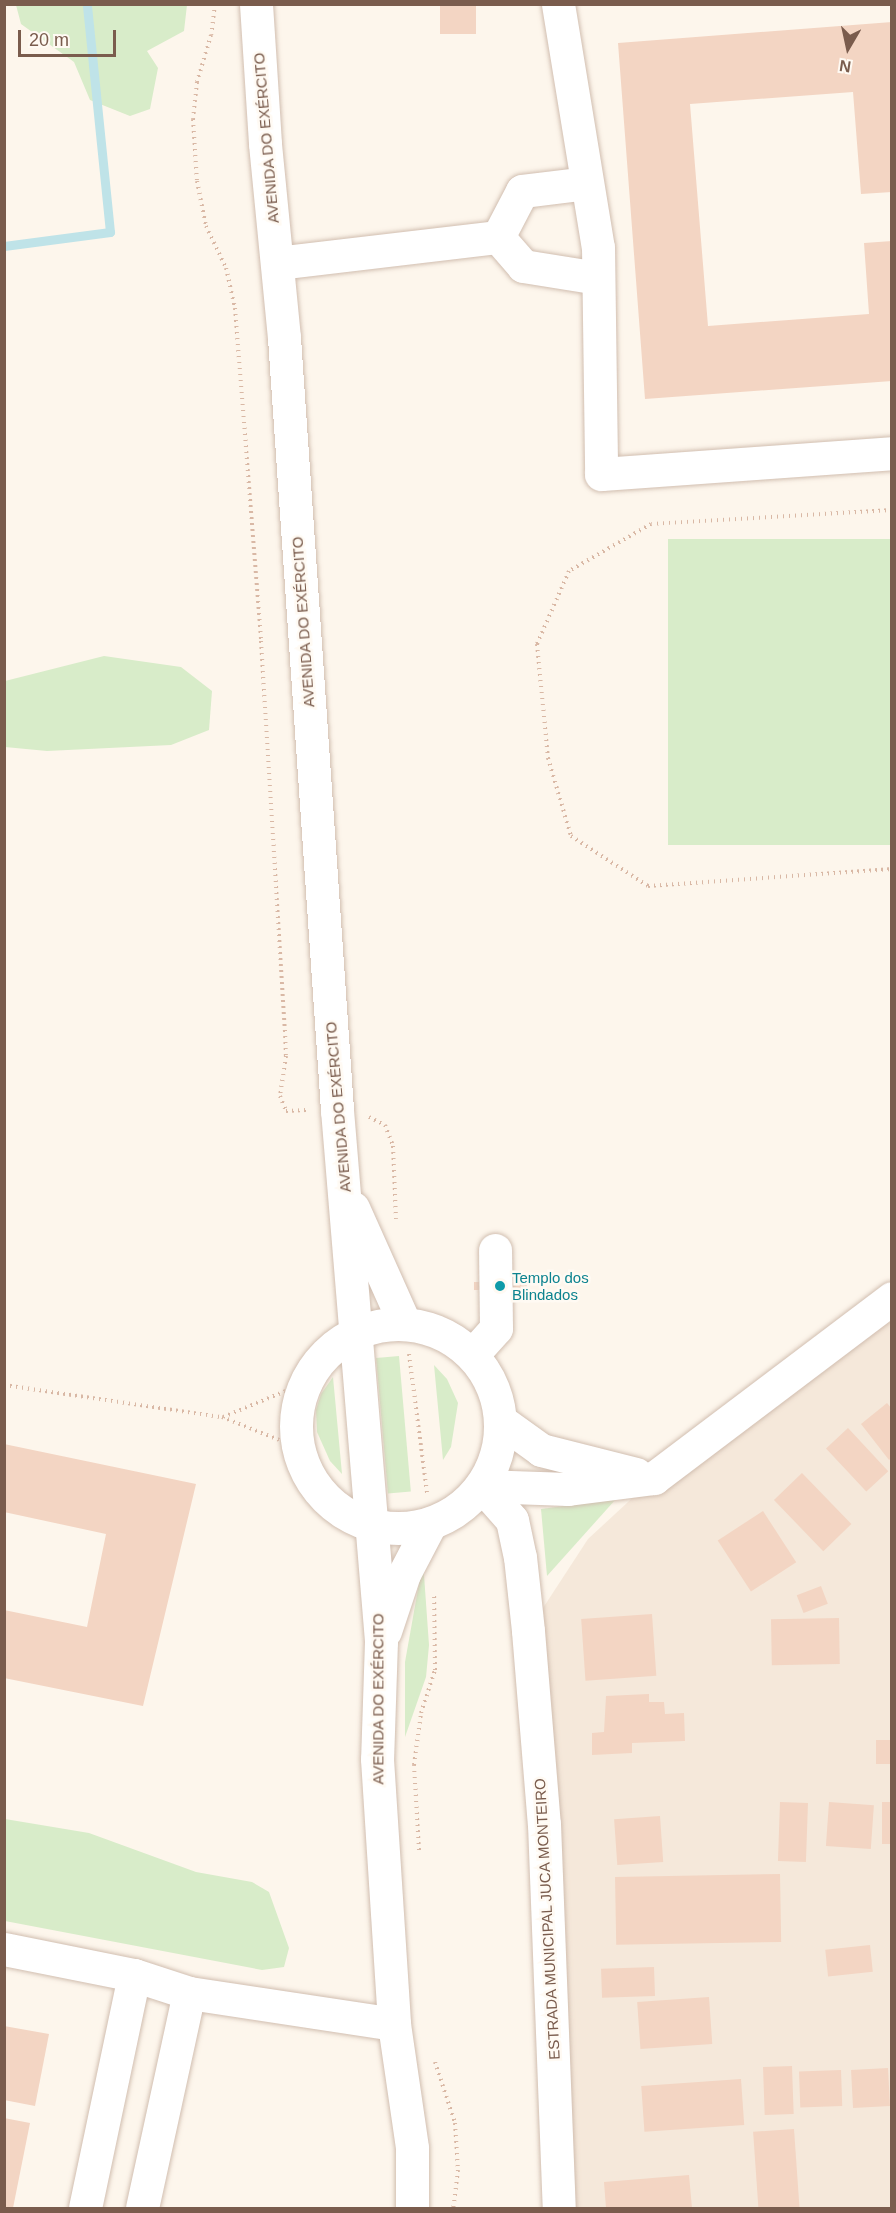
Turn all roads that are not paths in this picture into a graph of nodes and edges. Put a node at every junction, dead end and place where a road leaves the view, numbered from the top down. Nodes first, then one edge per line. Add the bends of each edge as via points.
1 (256, 4) edge
2 (558, 4) edge
3 (587, 183) junction
4 (498, 237) junction
5 (277, 263) junction
6 (598, 278) junction
7 (891, 453) edge
8 (345, 1193) junction
9 (495, 1250) dead end
10 (891, 1298) edge
11 (405, 1324) junction
12 (356, 1333) junction
13 (472, 1355) junction
14 (501, 1421) junction
15 (654, 1478) junction
16 (482, 1486) junction
17 (371, 1521) junction
18 (430, 1524) junction
19 (381, 1641) junction
20 (4, 1949) edge
21 (134, 1975) junction
22 (189, 1993) junction
23 (394, 2025) junction
24 (85, 2208) edge
25 (142, 2208) edge
26 (412, 2208) edge
27 (559, 2208) edge

1 - 5 street, AVENIDA DO EXÉRCITO
2 - 3 street
3 - 4 street via 522,191
3 - 6 street via 598,247
4 - 5 street
4 - 6 street via 523,266
5 - 8 street, AVENIDA DO EXÉRCITO
6 - 7 street via 601,474
8 - 11 street
8 - 12 street, AVENIDA DO EXÉRCITO
9 - 13 street via 496,1328
10 - 15 street
11 - 12 street
11 - 13 street via 441,1334
12 - 17 street, AVENIDA DO EXÉRCITO
12 - 17 street via 326,1354 305,1383 296,1414 297,1447 326,1503 345,1514
13 - 14 street via 492,1386
14 - 15 street via 541,1450
14 - 16 street via 497,1455
15 - 16 street via 568,1489
16 - 18 street via 459,1509
16 - 27 street, ESTRADA MUNICIPAL JUCA MONTEIRO via 512,1520 528,1631 544,1824
17 - 18 street via 396,1529
17 - 19 street, AVENIDA DO EXÉRCITO
18 - 19 street via 404,1575
19 - 23 street, AVENIDA DO EXÉRCITO via 377,1759
20 - 21 street
21 - 22 street
21 - 24 street
22 - 23 street
22 - 25 street
23 - 26 street, AVENIDA DO EXÉRCITO via 412,2148

